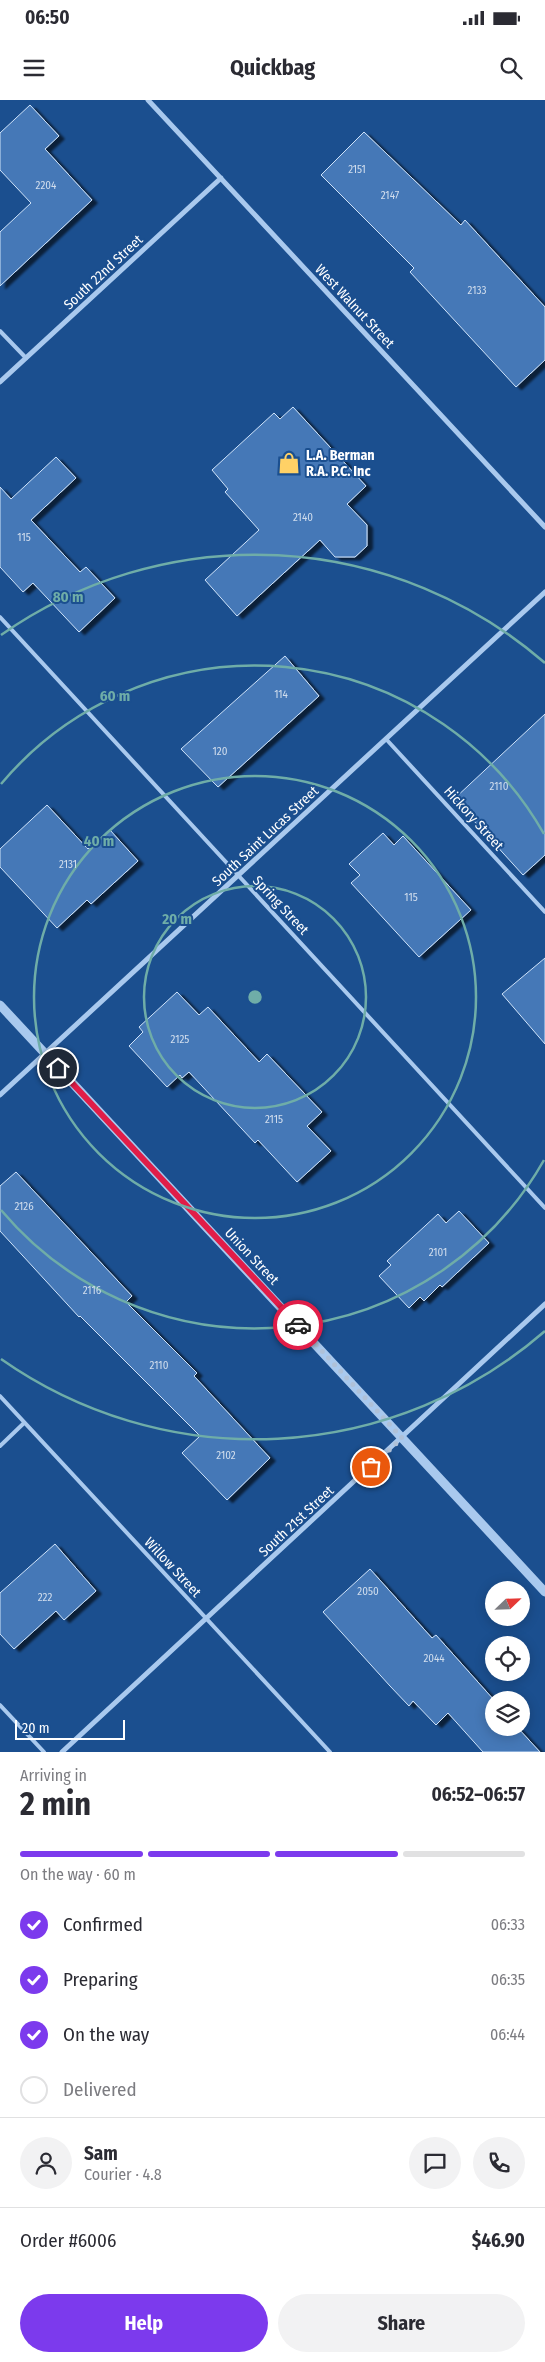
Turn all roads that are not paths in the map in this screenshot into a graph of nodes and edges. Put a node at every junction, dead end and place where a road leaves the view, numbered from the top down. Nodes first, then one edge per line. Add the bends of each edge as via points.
1 (148, 100) edge
2 (221, 178) junction
3 (0, 331) edge
4 (26, 358) junction
5 (0, 382) edge
6 (545, 527) edge
7 (545, 592) edge
8 (0, 618) edge
9 (386, 738) junction
10 (238, 876) junction
11 (545, 912) edge
12 (0, 1005) edge
13 (45, 1053) junction
14 (0, 1095) edge
15 (545, 1208) edge
16 (545, 1304) edge
17 (0, 1396) edge
18 (24, 1423) junction
19 (402, 1438) junction
20 (0, 1446) edge
21 (545, 1592) edge
22 (206, 1619) junction
23 (0, 1705) edge
24 (44, 1752) edge
25 (62, 1752) edge
26 (330, 1752) edge

1 - 2 street, West Walnut Street
2 - 4 street, South 22nd Street
2 - 6 street, West Walnut Street
3 - 4 lane
4 - 5 street, South 22nd Street
7 - 9 street, South Saint Lucas Street
8 - 10 lane, Spring Street
9 - 10 street, South Saint Lucas Street
9 - 11 lane, Hickory Street
10 - 13 street, South Saint Lucas Street
10 - 15 lane, Spring Street
12 - 13 street, Union Street
13 - 14 street, South Saint Lucas Street
13 - 19 street, Union Street
16 - 19 street, South 21st Street
17 - 18 lane, Willow Street
18 - 20 lane
18 - 22 lane, Willow Street
19 - 21 street, Union Street
19 - 22 street, South 21st Street
22 - 25 street, South 21st Street
22 - 26 lane, Willow Street
23 - 24 lane

